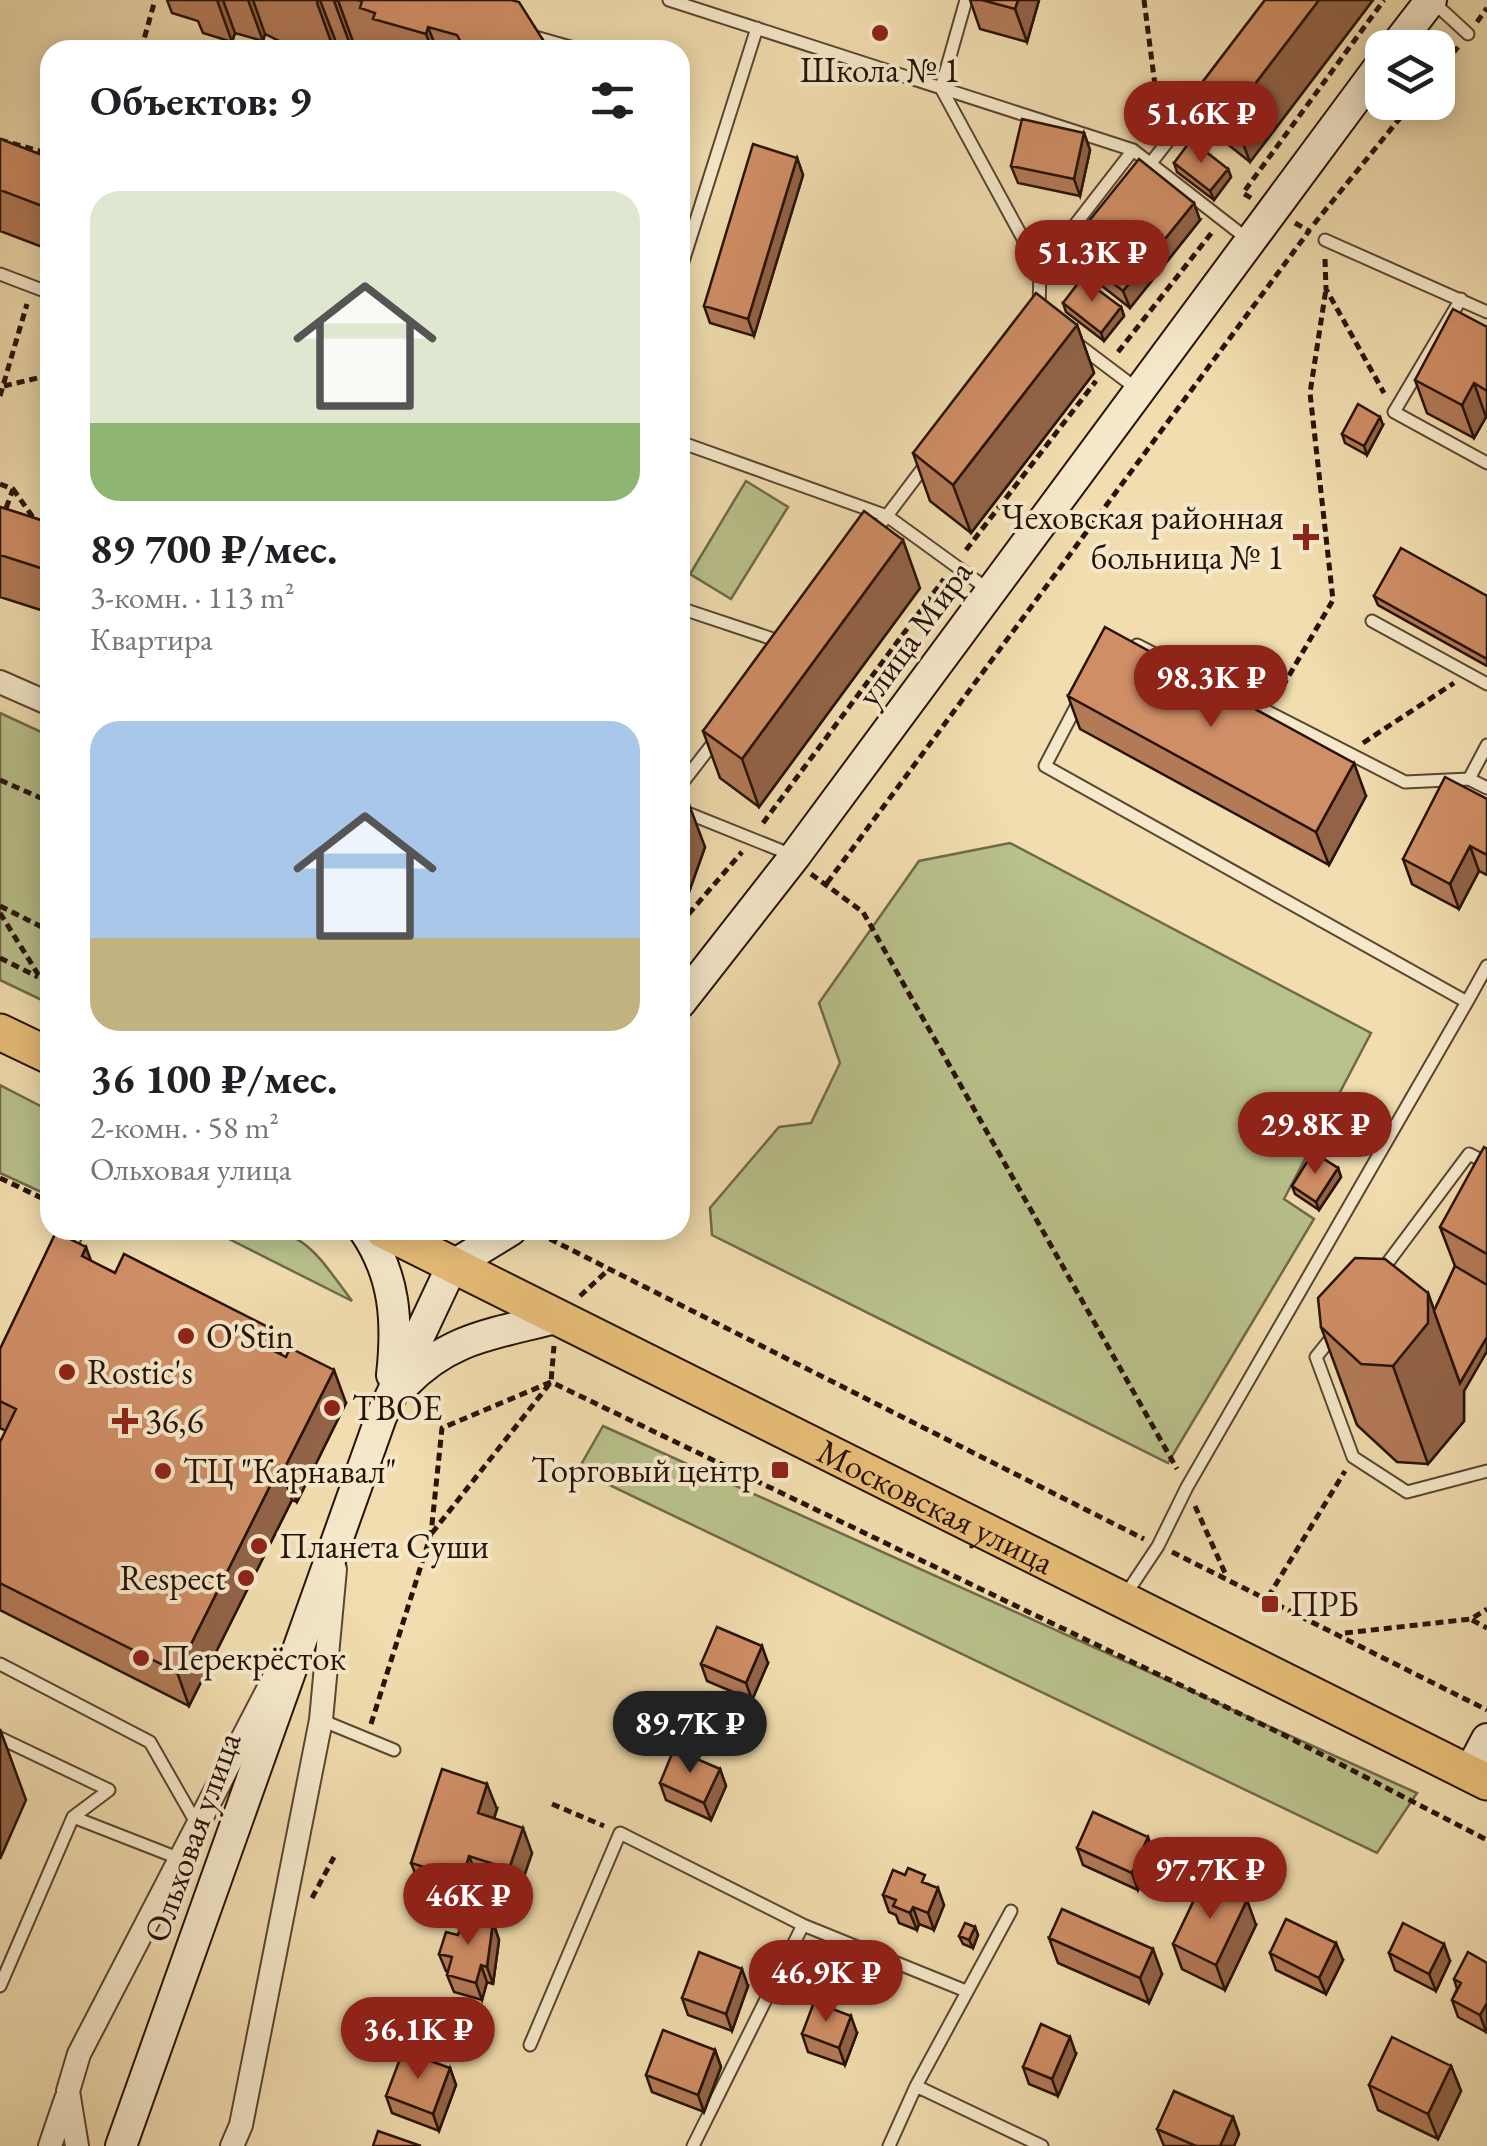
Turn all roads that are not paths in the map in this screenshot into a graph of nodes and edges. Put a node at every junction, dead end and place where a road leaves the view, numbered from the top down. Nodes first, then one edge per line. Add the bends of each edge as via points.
1 (669, 0) edge
2 (966, 0) edge
3 (1431, 0) edge
4 (505, 28) edge
5 (756, 28) junction
6 (1408, 30) edge
7 (1468, 34) dead end
8 (546, 40) edge
9 (1222, 74) edge
10 (1365, 85) edge
11 (941, 88) junction
12 (1133, 150) junction
13 (1150, 164) junction
14 (690, 240) edge
15 (1325, 240) dead end
16 (1250, 242) junction
17 (1040, 270) junction
18 (0, 274) edge
19 (40, 290) edge
20 (1461, 299) junction
21 (1487, 312) edge
22 (1038, 315) junction
23 (1052, 325) edge
24 (1027, 330) edge
25 (1066, 336) edge
26 (1140, 392) junction
27 (690, 446) edge
28 (934, 454) edge
29 (1487, 463) edge
30 (887, 516) junction
31 (866, 544) edge
32 (991, 591) junction
33 (690, 611) edge
34 (1372, 620) dead end
35 (800, 630) edge
36 (1131, 642) edge
37 (789, 644) junction
38 (776, 660) edge
39 (0, 682) edge
40 (1088, 683) edge
41 (1487, 684) edge
42 (40, 700) edge
43 (728, 723) edge
44 (1487, 745) edge
45 (690, 773) edge
46 (1469, 779) junction
47 (1487, 788) edge
48 (690, 814) edge
49 (796, 856) junction
50 (1487, 966) edge
51 (690, 972) edge
52 (1466, 1002) junction
53 (0, 1032) edge
54 (40, 1051) edge
55 (1487, 1163) edge
56 (73, 1240) edge
57 (371, 1240) edge
58 (403, 1240) edge
59 (495, 1240) edge
60 (452, 1266) junction
61 (60, 1268) edge
62 (1375, 1279) edge
63 (555, 1318) junction
64 (1340, 1326) edge
65 (389, 1401) junction
66 (1487, 1471) edge
67 (336, 1556) junction
68 (1122, 1600) junction
69 (0, 1664) edge
70 (321, 1720) junction
71 (0, 1738) edge
72 (1487, 1739) edge
73 (394, 1750) dead end
74 (1478, 1777) edge
75 (72, 1817) junction
76 (199, 1828) junction
77 (183, 1860) junction
78 (1011, 1912) dead end
79 (803, 1925) junction
80 (0, 1986) edge
81 (966, 1991) junction
82 (530, 2045) dead end
83 (916, 2086) junction
84 (68, 2092) junction
85 (50, 2146) edge
86 (78, 2146) edge
87 (121, 2146) edge
88 (232, 2146) edge
89 (693, 2146) edge
90 (889, 2146) edge
91 (1042, 2146) edge

1 - 5 lane
2 - 11 lane
3 - 6 street
3 - 7 lane
4 - 8 lane
5 - 11 lane
5 - 14 lane
9 - 13 lane
10 - 16 street, улица Мира
11 - 12 lane
11 - 17 lane
12 - 13 lane
12 - 17 lane
13 - 16 lane
15 - 20 lane
16 - 26 street, улица Мира
17 - 22 lane
18 - 19 lane
20 - 21 lane
20 - 29 lane via 1394,412
22 - 23 lane
22 - 24 lane
25 - 26 lane
26 - 32 street, улица Мира
27 - 30 lane
28 - 30 lane
30 - 31 lane
30 - 32 lane
32 - 49 street, улица Мира
33 - 37 lane
34 - 41 lane
35 - 37 lane
36 - 46 lane via 1405,782
37 - 38 lane
39 - 42 street
40 - 52 lane via 1045,766
43 - 45 lane
44 - 46 lane
46 - 47 lane
48 - 49 lane
49 - 51 street, улица Мира
50 - 52 lane
52 - 68 lane
53 - 54 main road
55 - 62 lane via 1470,1154
56 - 61 lane
57 - 65 street via 394,1296
58 - 60 main road, Московская улица
59 - 60 street
60 - 63 main road, Московская улица
60 - 65 street, Ольховая улица
63 - 65 street via 467,1339 431,1357
63 - 68 main road, Московская улица
64 - 66 lane via 1316,1358 1353,1458 1407,1492
65 - 67 street, Ольховая улица
67 - 70 street, Ольховая улица
67 - 76 street, Ольховая улица
67 - 87 street, Ольховая улица
68 - 74 main road, Московская улица
69 - 76 lane via 150,1742
70 - 73 lane
70 - 88 street, Ольховая улица
71 - 75 lane via 109,1790
72 - 74 street
75 - 77 lane
75 - 80 lane
76 - 77 street, Ольховая улица
77 - 84 street, Ольховая улица via 78,2054
78 - 81 lane
79 - 81 lane
79 - 82 lane via 620,1833
79 - 89 lane
81 - 83 lane
83 - 90 lane
83 - 91 lane
84 - 85 street, Ольховая улица
84 - 86 street, Ольховая улица

